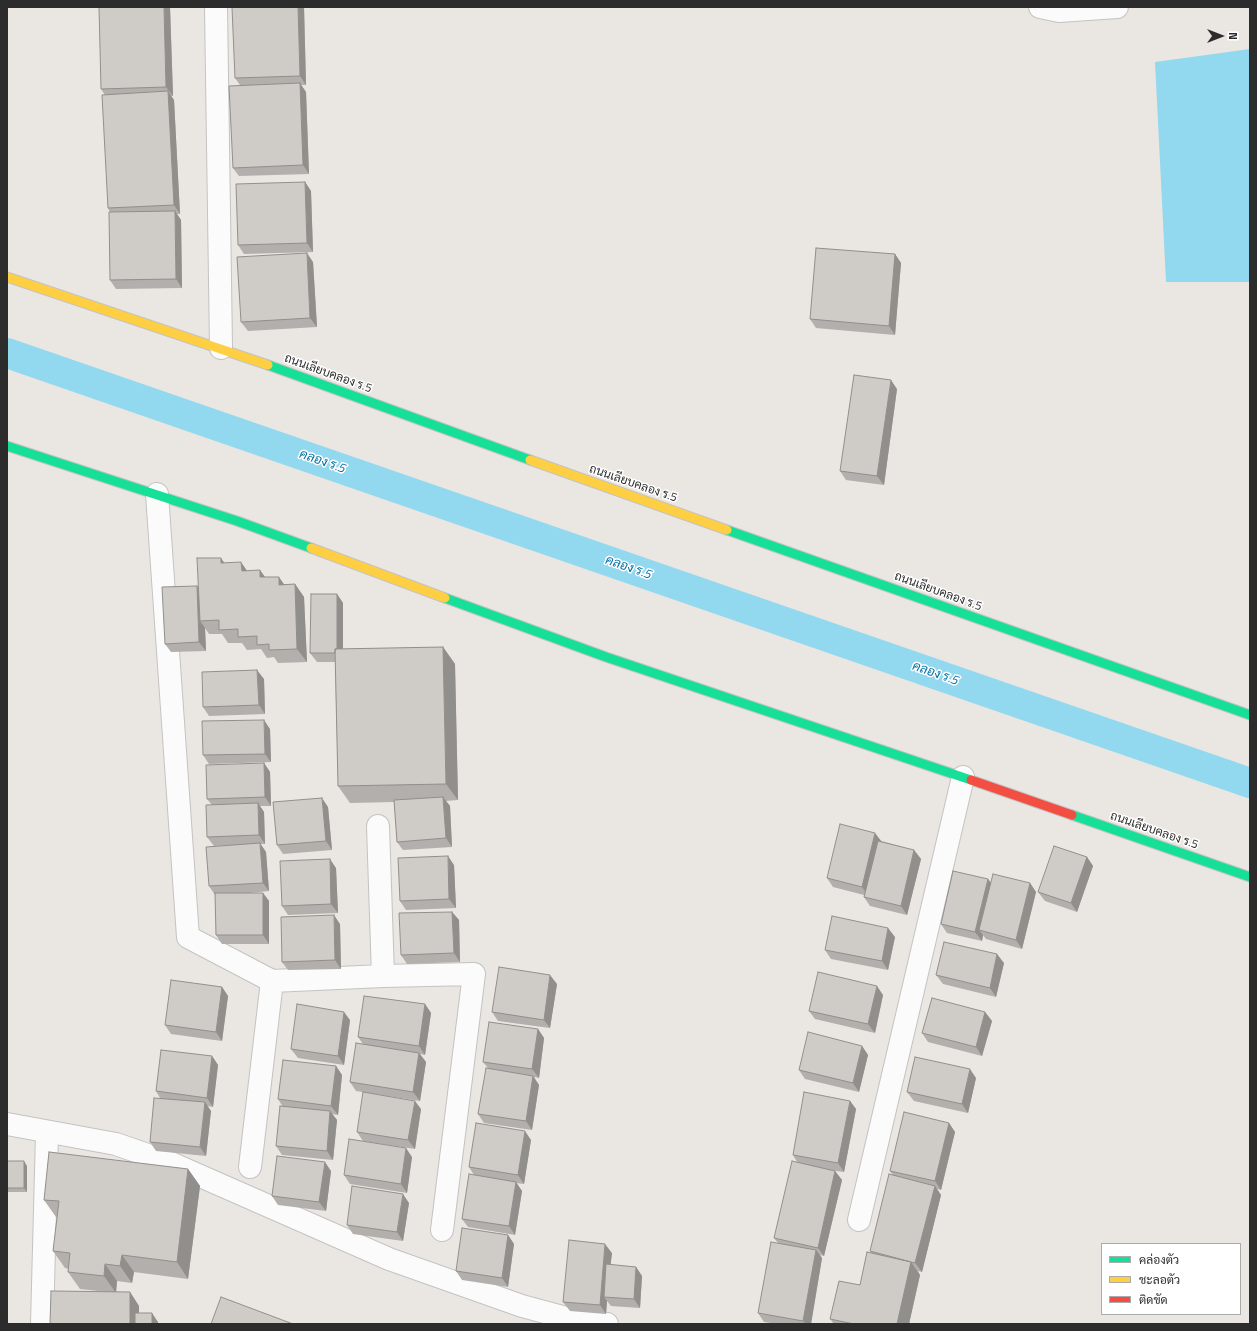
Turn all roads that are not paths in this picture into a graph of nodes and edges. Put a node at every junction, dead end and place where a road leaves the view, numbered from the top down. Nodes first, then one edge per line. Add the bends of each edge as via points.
1 (216, 7) edge
2 (1040, 7) edge
3 (1117, 7) edge
4 (7, 277) edge
5 (221, 348) junction
6 (7, 446) edge
7 (157, 494) junction
8 (1250, 715) edge
9 (963, 777) junction
10 (378, 826) dead end
11 (1250, 877) edge
12 (383, 976) junction
13 (272, 981) junction
14 (7, 1124) edge
15 (47, 1133) junction
16 (250, 1168) dead end
17 (859, 1220) dead end
18 (442, 1230) dead end
19 (42, 1324) edge
20 (608, 1324) edge

1 - 5 street
2 - 3 street via 1059,11
4 - 5 street, ถนนเลียบคลอง ร.5
5 - 8 street, ถนนเลียบคลอง ร.5 via 539,464
6 - 7 street, ถนนเลียบคลอง ร.5
7 - 9 street, ถนนเลียบคลอง ร.5 via 238,521 606,657
7 - 13 street via 188,937
9 - 11 street, ถนนเลียบคลอง ร.5
9 - 17 street
10 - 12 street
12 - 13 street
12 - 18 street via 474,974
13 - 16 street
14 - 15 street
15 - 19 street
15 - 20 street via 116,1144 166,1161 390,1259 522,1306 574,1320

